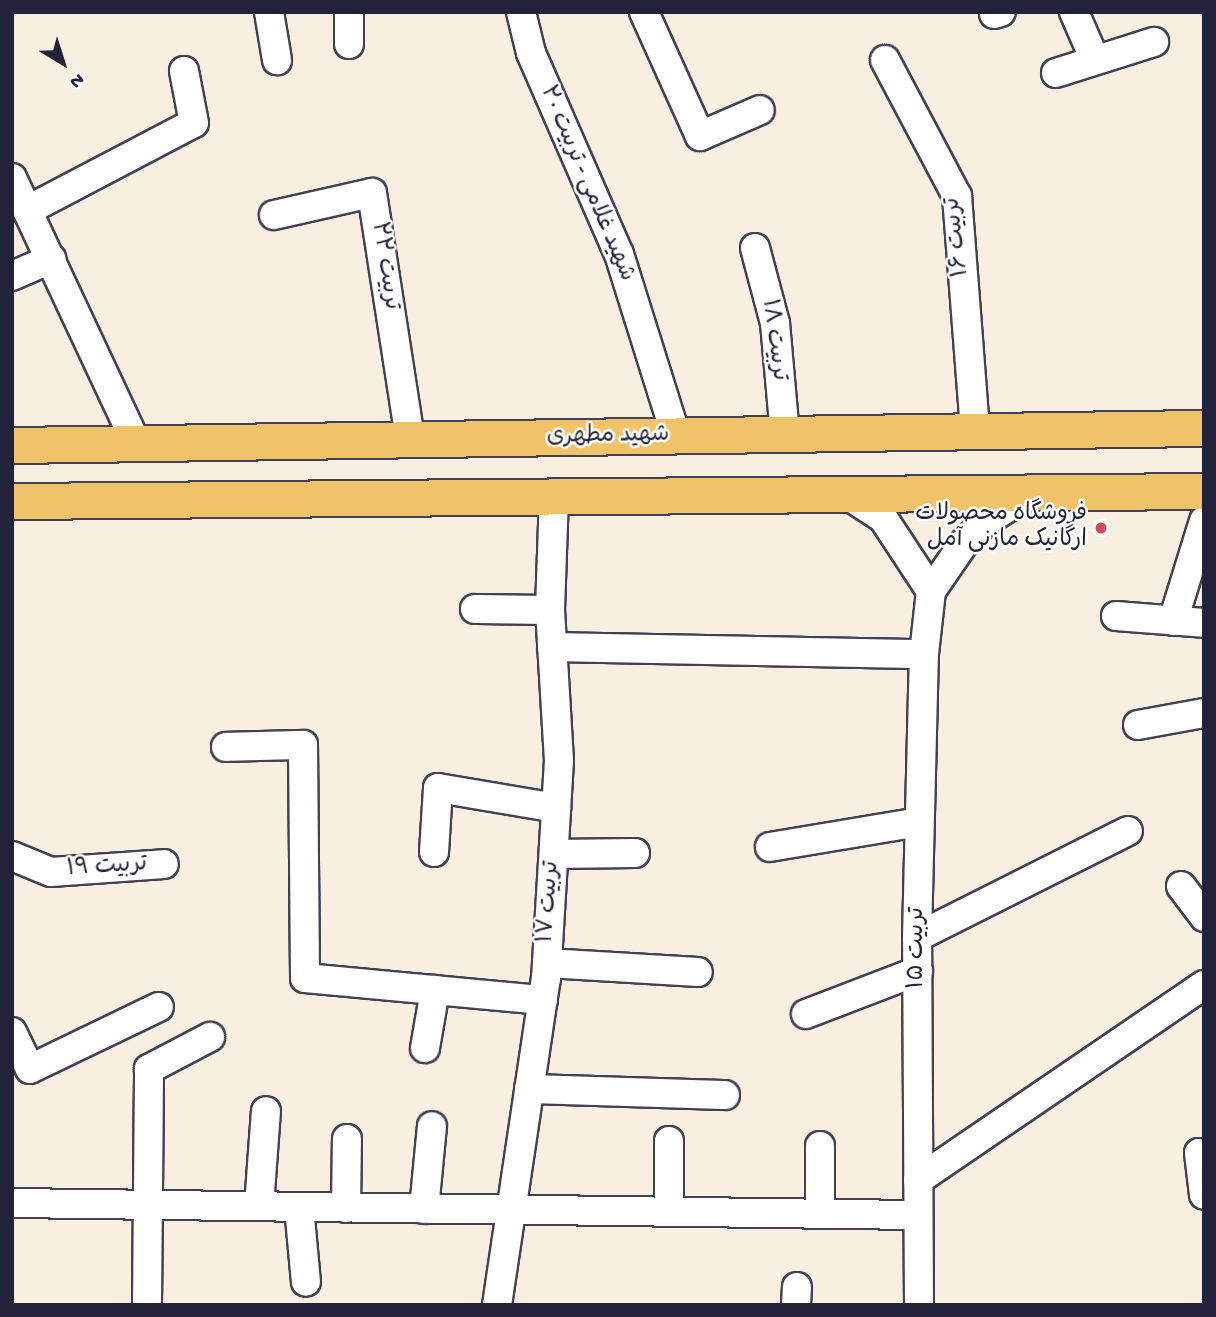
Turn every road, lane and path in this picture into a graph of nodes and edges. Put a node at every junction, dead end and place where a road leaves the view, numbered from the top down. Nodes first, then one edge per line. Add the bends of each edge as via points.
1 (269, 12) edge
2 (349, 12) edge
3 (521, 12) edge
4 (644, 12) edge
5 (1074, 12) edge
6 (1154, 42) dead end
7 (349, 44) dead end
8 (277, 60) dead end
9 (885, 60) dead end
10 (1095, 61) junction
11 (184, 71) dead end
12 (1056, 73) dead end
13 (760, 110) dead end
14 (12, 178) edge
15 (28, 210) junction
16 (274, 215) dead end
17 (755, 248) dead end
18 (51, 258) junction
19 (12, 276) edge
20 (1204, 428) edge
21 (975, 431) junction
22 (785, 434) junction
23 (676, 436) junction
24 (410, 439) junction
25 (136, 443) junction
26 (12, 445) edge
27 (1204, 491) edge
28 (1031, 493) junction
29 (846, 494) junction
30 (554, 497) junction
31 (12, 501) edge
32 (1204, 521) edge
33 (931, 591) junction
34 (475, 609) dead end
35 (550, 610) junction
36 (1116, 616) dead end
37 (1173, 621) junction
38 (1204, 623) edge
39 (552, 647) junction
40 (924, 654) junction
41 (1204, 713) edge
42 (1138, 725) dead end
43 (226, 747) dead end
44 (556, 808) junction
45 (919, 822) junction
46 (1128, 831) dead end
47 (771, 846) dead end
48 (434, 852) dead end
49 (635, 853) dead end
50 (554, 854) junction
51 (12, 856) edge
52 (164, 864) dead end
53 (1181, 886) dead end
54 (1204, 917) edge
55 (916, 937) junction
56 (547, 962) junction
57 (918, 971) junction
58 (698, 972) dead end
59 (1204, 985) edge
60 (435, 990) junction
61 (542, 1000) junction
62 (159, 1007) dead end
63 (806, 1014) dead end
64 (12, 1032) edge
65 (210, 1037) dead end
66 (425, 1048) dead end
67 (529, 1089) junction
68 (725, 1095) dead end
69 (266, 1111) dead end
70 (432, 1126) dead end
71 (347, 1139) dead end
72 (669, 1141) dead end
73 (820, 1146) dead end
74 (1199, 1153) dead end
75 (918, 1180) junction
76 (1204, 1195) edge
77 (12, 1203) edge
78 (146, 1205) junction
79 (259, 1206) junction
80 (299, 1207) junction
81 (346, 1208) junction
82 (424, 1209) junction
83 (511, 1210) junction
84 (669, 1210) junction
85 (820, 1214) junction
86 (918, 1215) junction
87 (306, 1282) dead end
88 (147, 1305) edge
89 (497, 1305) edge
90 (919, 1305) edge

1 - 8 street
2 - 7 street
3 - 23 street, شهید غلامی - تربیت ۲۰ via 531,54 619,254
4 - 13 street via 700,136
5 - 10 street
6 - 10 street
9 - 21 street, تربیت ۱۶ via 957,196
10 - 12 street
11 - 15 street via 194,123
14 - 15 street
15 - 18 street
16 - 24 street, تربیت ۲۲ via 372,193
17 - 22 street, تربیت ۱۸ via 775,323
18 - 19 street
18 - 25 street
20 - 21 main road, شهید مطهری
21 - 22 main road, شهید مطهری
22 - 23 main road, شهید مطهری
23 - 24 main road, شهید مطهری
24 - 25 main road, شهید مطهری
25 - 26 main road, شهید مطهری
27 - 28 main road
28 - 29 main road
28 - 33 street, تربیت ۱۵ via 985,523
29 - 30 main road
29 - 33 street via 883,518
30 - 31 main road
30 - 35 street, تربیت ۱۷
32 - 37 street
33 - 40 street, تربیت ۱۵
34 - 35 street
35 - 39 street, تربیت ۱۷
36 - 37 street
37 - 38 street
39 - 40 street
39 - 44 street, تربیت ۱۷ via 559,761
40 - 45 street, تربیت ۱۵
41 - 42 street
43 - 60 street via 303,746 305,978
44 - 48 street via 438,788
44 - 50 street, تربیت ۱۷
45 - 47 street
45 - 55 street, تربیت ۱۵
46 - 55 street
49 - 50 street
50 - 56 street, تربیت ۱۷
51 - 52 street, تربیت ۱۹ via 51,872
53 - 54 street
55 - 57 street, تربیت ۱۵
56 - 58 street
56 - 61 street, تربیت ۱۷
57 - 63 street
57 - 75 street, تربیت ۱۵
59 - 75 street
60 - 61 street
60 - 66 street
61 - 67 street, تربیت ۱۷
62 - 64 street via 30,1069
65 - 78 street via 149,1069
67 - 68 street
67 - 83 street, تربیت ۱۷
69 - 79 street
70 - 82 street
71 - 81 street
72 - 84 street
73 - 85 street
74 - 76 street
75 - 86 street, تربیت ۱۵
77 - 78 street
78 - 79 street
78 - 88 street
79 - 80 street
80 - 81 street
80 - 87 street
81 - 82 street
82 - 83 street
83 - 84 street
83 - 89 street, تربیت ۱۷
84 - 85 street
85 - 86 street
86 - 90 street, تربیت ۱۵

